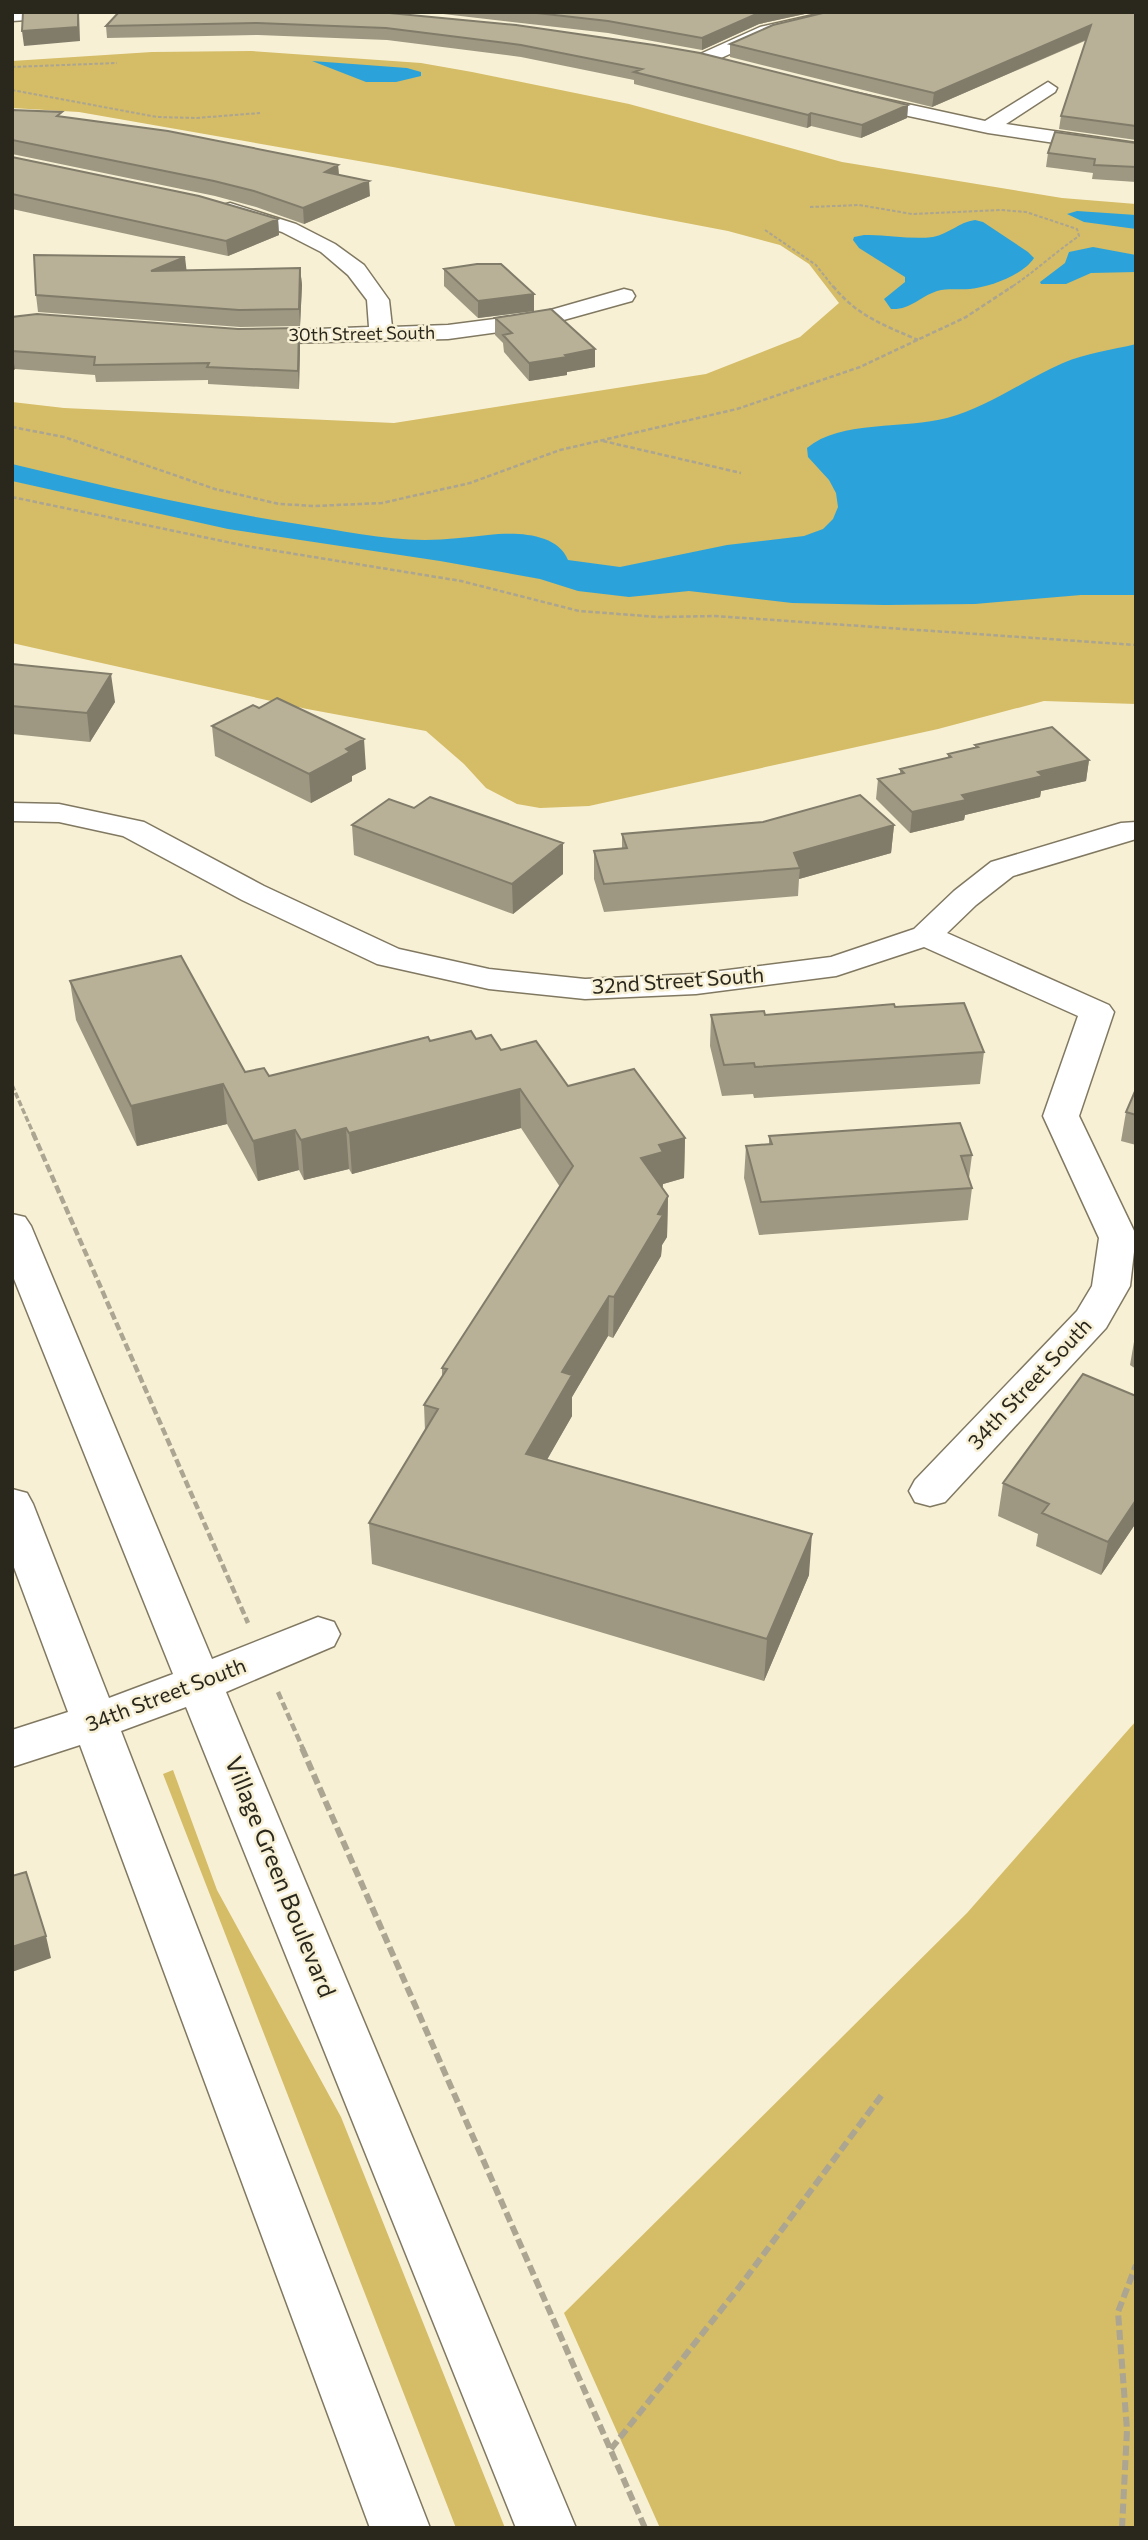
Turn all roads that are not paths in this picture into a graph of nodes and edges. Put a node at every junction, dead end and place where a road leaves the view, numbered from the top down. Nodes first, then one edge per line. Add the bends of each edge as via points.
1 (72, 12) edge
2 (851, 12) edge
3 (12, 16) edge
4 (727, 65) edge
5 (1048, 88) dead end
6 (839, 94) edge
7 (988, 127) junction
8 (1136, 149) edge
9 (209, 204) edge
10 (624, 296) dead end
11 (381, 335) junction
12 (226, 336) edge
13 (12, 812) edge
14 (1134, 834) edge
15 (926, 936) junction
16 (12, 1226) edge
17 (930, 1491) dead end
18 (12, 1504) edge
19 (318, 1634) dead end
20 (201, 1684) junction
21 (94, 1724) junction
22 (12, 1749) edge
23 (400, 2528) edge
24 (546, 2528) edge

1 - 3 street
2 - 4 street via 765,31 697,58
5 - 7 street
6 - 7 street
7 - 8 street
9 - 11 street via 260,216 328,248 356,270 378,300
10 - 11 street, 30th Street South via 542,319 448,332
11 - 12 street, 30th Street South
13 - 15 street, 32nd Street South via 59,813 133,829 253,893 389,957 489,979 585,989 696,984 836,966
14 - 15 street, 32nd Street South via 1002,869
15 - 17 street, 34th Street South via 1097,1012 1061,1116 1118,1238 1111,1286 1092,1319
16 - 20 street, Village Green Boulevard
18 - 21 street
19 - 20 street, 34th Street South
20 - 21 street, 34th Street South
20 - 24 street, Village Green Boulevard
21 - 22 street, 34th Street South
21 - 23 street

